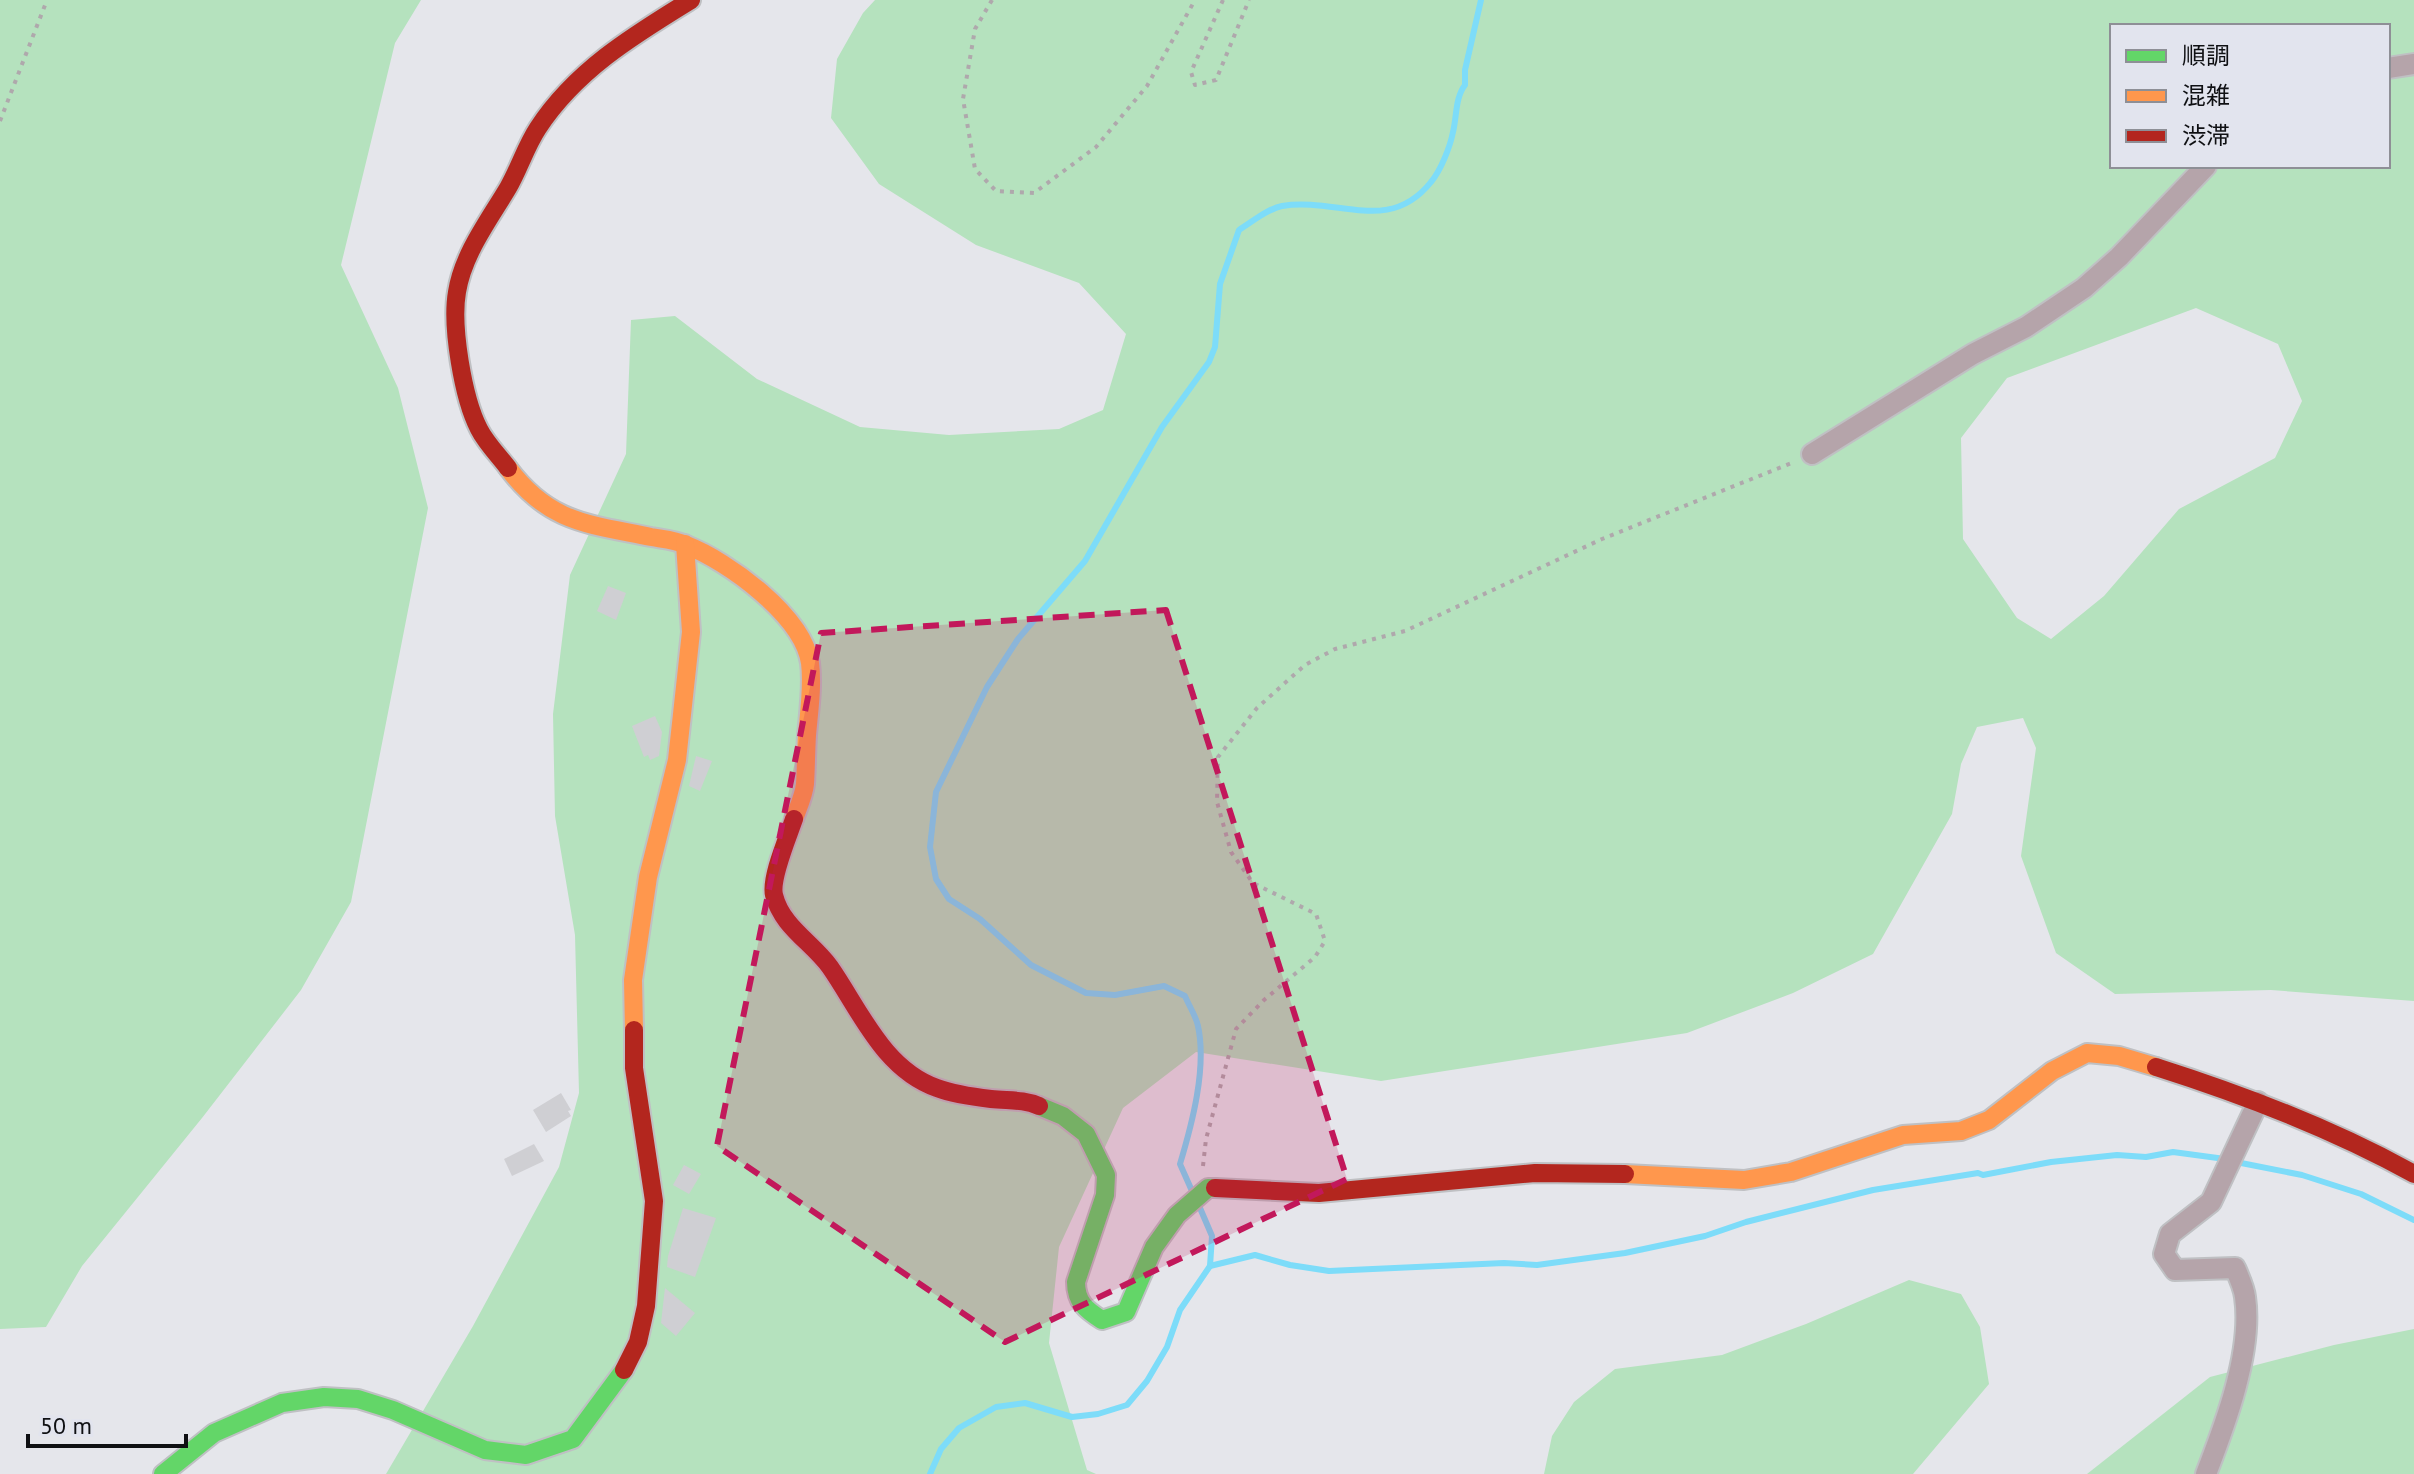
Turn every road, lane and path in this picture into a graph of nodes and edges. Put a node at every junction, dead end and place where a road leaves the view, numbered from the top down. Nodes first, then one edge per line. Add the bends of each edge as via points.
1 (47, 0) edge
2 (691, 0) edge
3 (992, 0) edge
4 (1195, 0) edge
5 (1223, 0) edge
6 (1249, 0) edge
7 (2414, 64) edge
8 (2390, 68) edge
9 (0, 121) edge
10 (2204, 168) edge
11 (1812, 454) joint
12 (685, 544) junction
13 (2255, 1109) junction
14 (2414, 1174) edge
15 (1208, 1188) junction
16 (163, 1474) edge
17 (2206, 1474) edge

1 - 9 path
2 - 12 street via 615,47 576,82 537,129 470,253 457,291 456,333 479,429 523,488 550,510 577,522
3 - 4 path via 975,29 963,99 975,169 996,191 1034,193 1096,147 1147,86
5 - 6 path via 1191,72 1195,85 1216,80
7 - 8 street
10 - 11 street via 2084,288
11 - 15 path via 1602,539 1405,631 1335,649 1305,665 1257,708 1218,757 1217,802 1231,852 1253,883 1316,914 1325,941 1315,957 1236,1029 1206,1139 1203,1164
12 - 15 street via 755,586 796,629 810,660 805,785 774,882 774,895 790,927 828,964 873,1036 903,1068 936,1088 1026,1100 1063,1116 1086,1134 1106,1175 1105,1195 1076,1282 1075,1295 1086,1310 1102,1320 1126,1312 1154,1247 1177,1215
12 - 16 street via 691,632 677,760 648,877 633,980 634,1068 654,1201 646,1306 638,1342 620,1378 573,1439 526,1455 485,1450 358,1399 324,1397 282,1403 214,1433
13 - 14 street via 2380,1155
13 - 15 street via 2119,1056 2087,1053 2052,1071 1989,1120 1961,1131 1903,1135 1791,1172 1744,1180 1596,1172 1319,1193
13 - 17 street via 2211,1202 2170,1234 2164,1254 2175,1270 2235,1268 2245,1296 2246,1331 2231,1410

